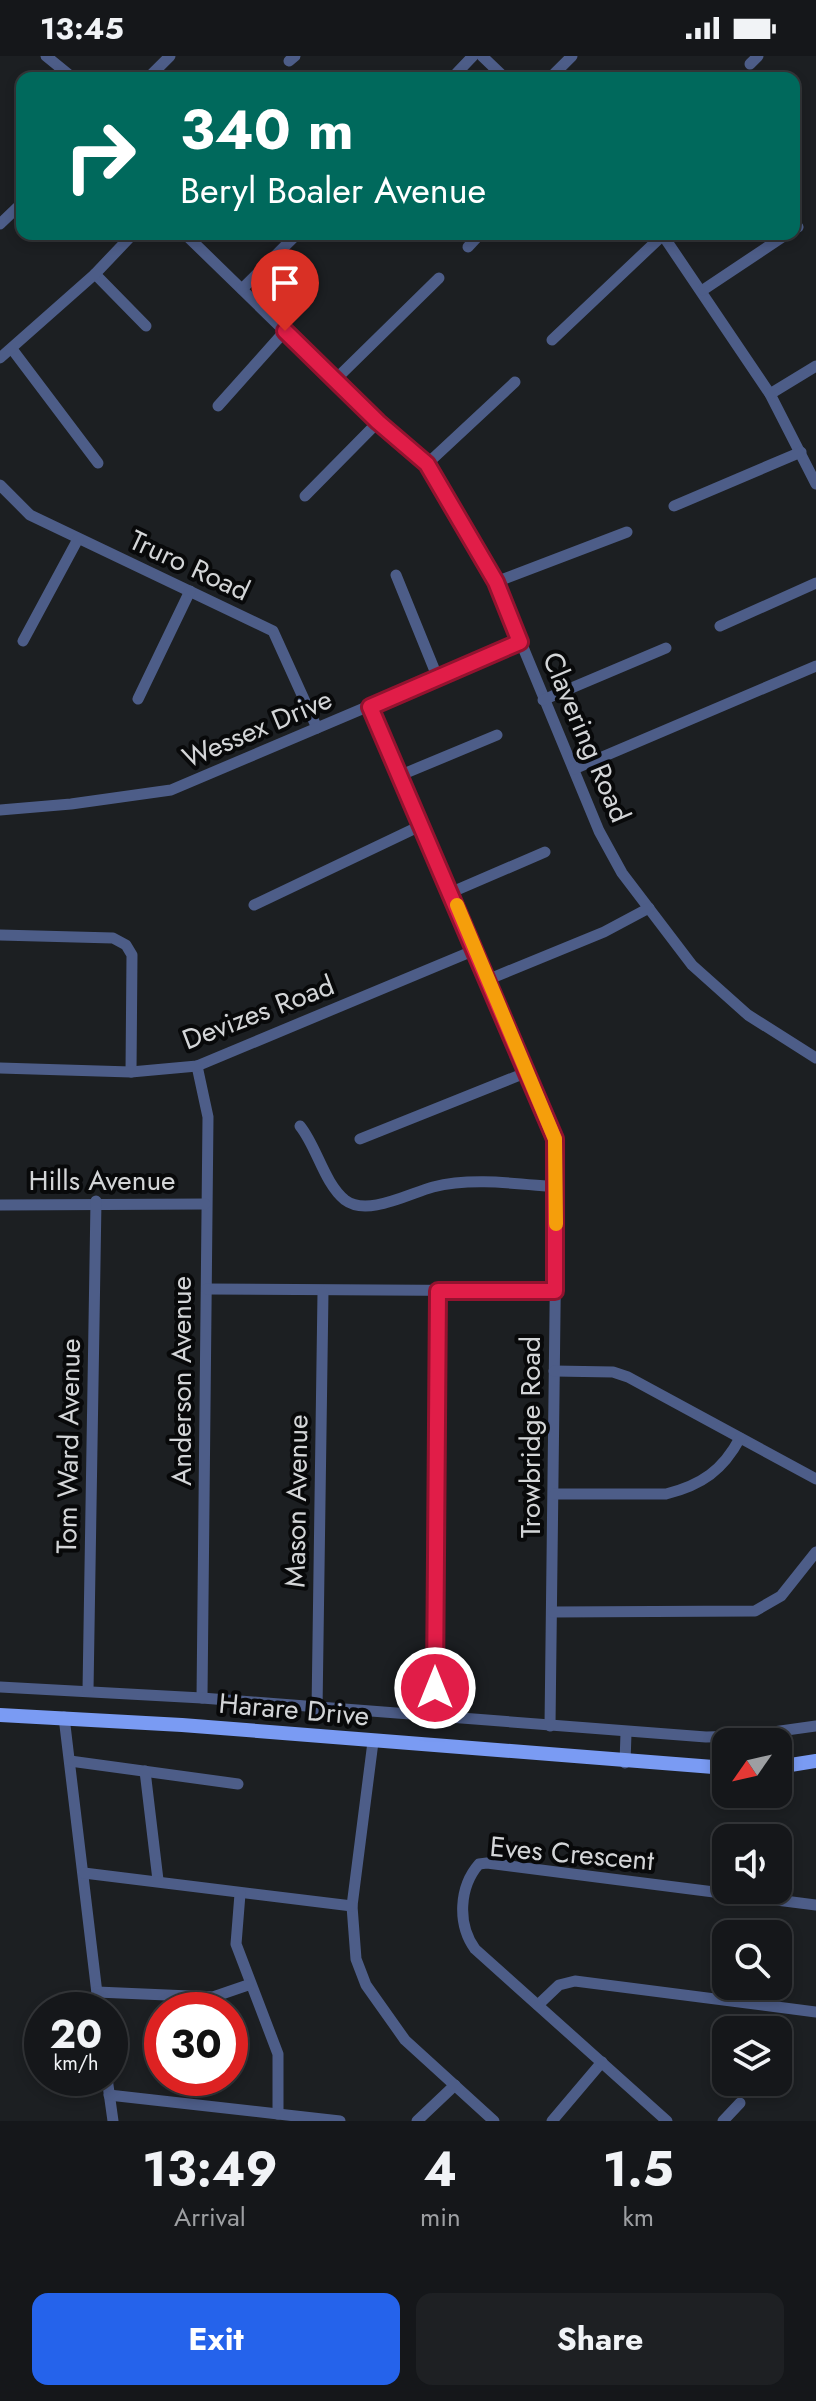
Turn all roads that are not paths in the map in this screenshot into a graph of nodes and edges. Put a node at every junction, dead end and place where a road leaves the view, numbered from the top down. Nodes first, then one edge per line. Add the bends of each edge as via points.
1 (46, 56) edge
2 (170, 56) edge
3 (473, 56) edge
4 (482, 56) edge
5 (572, 56) edge
6 (66, 72) edge
7 (154, 72) edge
8 (458, 72) edge
9 (499, 72) edge
10 (556, 72) edge
11 (16, 209) edge
12 (0, 224) edge
13 (127, 240) edge
14 (191, 240) edge
15 (291, 240) edge
16 (474, 240) edge
17 (658, 240) edge
18 (667, 240) edge
19 (778, 240) edge
20 (468, 247) dead end
21 (95, 274) junction
22 (439, 278) dead end
23 (242, 289) junction
24 (703, 290) junction
25 (146, 326) dead end
26 (285, 331) junction
27 (552, 340) dead end
28 (12, 349) junction
29 (0, 358) edge
30 (816, 366) edge
31 (335, 380) junction
32 (515, 382) dead end
33 (770, 394) junction
34 (218, 406) dead end
35 (378, 422) junction
36 (801, 452) junction
37 (98, 463) dead end
38 (427, 464) junction
39 (816, 484) edge
40 (0, 485) edge
41 (305, 496) dead end
42 (674, 506) dead end
43 (627, 532) dead end
44 (78, 539) junction
45 (396, 575) dead end
46 (496, 582) junction
47 (816, 583) edge
48 (190, 591) junction
49 (720, 626) dead end
50 (23, 641) dead end
51 (520, 642) junction
52 (666, 648) dead end
53 (816, 666) edge
54 (437, 676) junction
55 (138, 699) dead end
56 (543, 700) junction
57 (370, 707) junction
58 (317, 728) junction
59 (497, 735) dead end
60 (574, 769) junction
61 (401, 775) junction
62 (0, 810) edge
63 (420, 826) junction
64 (545, 852) dead end
65 (452, 892) junction
66 (254, 905) dead end
67 (649, 908) junction
68 (0, 935) edge
69 (475, 950) junction
70 (487, 980) junction
71 (816, 1058) edge
72 (197, 1066) junction
73 (0, 1068) edge
74 (131, 1072) junction
75 (525, 1073) junction
76 (300, 1126) dead end
77 (360, 1139) dead end
78 (557, 1187) junction
79 (96, 1201) junction
80 (205, 1204) junction
81 (0, 1205) edge
82 (207, 1289) junction
83 (438, 1291) junction
84 (555, 1291) junction
85 (323, 1292) junction
86 (554, 1371) junction
87 (740, 1438) junction
88 (816, 1479) edge
89 (555, 1494) junction
90 (816, 1553) edge
91 (553, 1612) junction
92 (0, 1687) edge
93 (88, 1691) junction
94 (202, 1698) junction
95 (317, 1710) junction
96 (0, 1715) edge
97 (64, 1717) junction
98 (435, 1719) junction
99 (550, 1726) junction
100 (816, 1726) edge
101 (626, 1733) junction
102 (373, 1742) junction
103 (70, 1761) junction
104 (816, 1761) edge
105 (625, 1763) junction
106 (792, 1765) edge
107 (712, 1767) edge
108 (145, 1771) junction
109 (238, 1784) dead end
110 (84, 1873) junction
111 (158, 1880) junction
112 (240, 1894) junction
113 (816, 1905) edge
114 (352, 1906) junction
115 (248, 1985) junction
116 (97, 1992) edge
117 (128, 1993) edge
118 (538, 2005) junction
119 (816, 2012) edge
120 (602, 2062) junction
121 (455, 2085) junction
122 (109, 2096) edge
123 (118, 2096) edge
124 (740, 2103) dead end
125 (278, 2114) junction
126 (113, 2121) edge
127 (340, 2121) edge
128 (417, 2121) edge
129 (494, 2121) edge
130 (552, 2121) edge
131 (667, 2121) edge
132 (723, 2121) edge

1 - 6 street
2 - 7 street
3 - 8 street
4 - 9 street
5 - 10 street
11 - 12 street
13 - 21 street
14 - 23 street, Clavering Road
15 - 23 street
16 - 20 street
17 - 27 street
18 - 24 street
19 - 24 street
21 - 25 street
21 - 28 street
22 - 31 street
23 - 26 street, Clavering Road
24 - 33 street
26 - 31 street, Clavering Road
26 - 34 street
28 - 29 street
28 - 37 street
30 - 33 street
31 - 35 street, Clavering Road
32 - 38 street
33 - 36 street
35 - 38 street, Clavering Road
35 - 41 street
36 - 39 street
36 - 42 street
38 - 46 street, Clavering Road
40 - 44 street, Truro Road via 23,511
43 - 46 street
44 - 48 street, Truro Road
44 - 50 street
45 - 54 street
46 - 51 street, Clavering Road
47 - 49 street
48 - 55 street
48 - 58 street, Truro Road via 273,631
51 - 54 street, Wessex Drive
51 - 56 street, Clavering Road
52 - 56 street
53 - 60 street
54 - 57 street, Wessex Drive
56 - 60 street, Clavering Road
57 - 58 street, Wessex Drive
57 - 61 street, Trowbridge Road
58 - 62 street, Wessex Drive via 171,790
59 - 61 street
60 - 67 street, Clavering Road via 599,831
61 - 63 street, Trowbridge Road
63 - 65 street, Trowbridge Road
63 - 66 street
64 - 65 street
65 - 69 street, Trowbridge Road
67 - 70 street
67 - 71 street, Clavering Road via 692,965 731,1001
68 - 74 street via 113,938 126,945 132,955
69 - 70 street, Trowbridge Road
69 - 72 street, Devizes Road
70 - 75 street, Trowbridge Road
72 - 74 street, Devizes Road
72 - 80 street, Anderson Avenue via 208,1117
73 - 74 street, Devizes Road
75 - 77 street
75 - 78 street, Trowbridge Road via 555,1139
76 - 78 street via 341,1196 353,1205 371,1205 444,1184
78 - 84 street, Trowbridge Road
79 - 80 street, Hills Avenue
79 - 81 street, Hills Avenue
79 - 93 street, Tom Ward Avenue
80 - 82 street, Anderson Avenue
82 - 85 street
82 - 94 street, Anderson Avenue
83 - 84 street
83 - 85 street
83 - 98 street
84 - 86 street, Trowbridge Road
85 - 95 street, Mason Avenue
86 - 87 street via 628,1377
86 - 89 street, Trowbridge Road
87 - 88 street
87 - 89 street via 719,1471 684,1490
89 - 91 street, Trowbridge Road
90 - 91 street via 781,1596 755,1611
91 - 99 street, Trowbridge Road
92 - 93 street
93 - 94 street
94 - 95 street
95 - 98 street
96 - 97 main road, Harare Drive
97 - 102 main road, Harare Drive
97 - 103 street
98 - 99 street
99 - 101 street
100 - 101 street via 744,1736
101 - 105 street
102 - 105 main road, Harare Drive
102 - 114 street
103 - 108 street
103 - 110 street
104 - 106 main road
105 - 107 main road, Harare Drive
108 - 109 street
108 - 111 street
110 - 111 street
110 - 116 street
111 - 112 street
112 - 114 street
112 - 115 street via 236,1944
113 - 118 street, Eves Crescent via 479,1864 466,1883 466,1933 475,1949
114 - 121 street via 353,1942 366,1985 405,2040
115 - 117 street via 213,1997
115 - 125 street via 278,2054
118 - 119 street via 559,1985 575,1981
118 - 120 street, Eves Crescent
120 - 130 street
120 - 131 street, Eves Crescent
121 - 128 street
121 - 129 street
122 - 126 street
123 - 125 street
124 - 132 street
125 - 127 street

